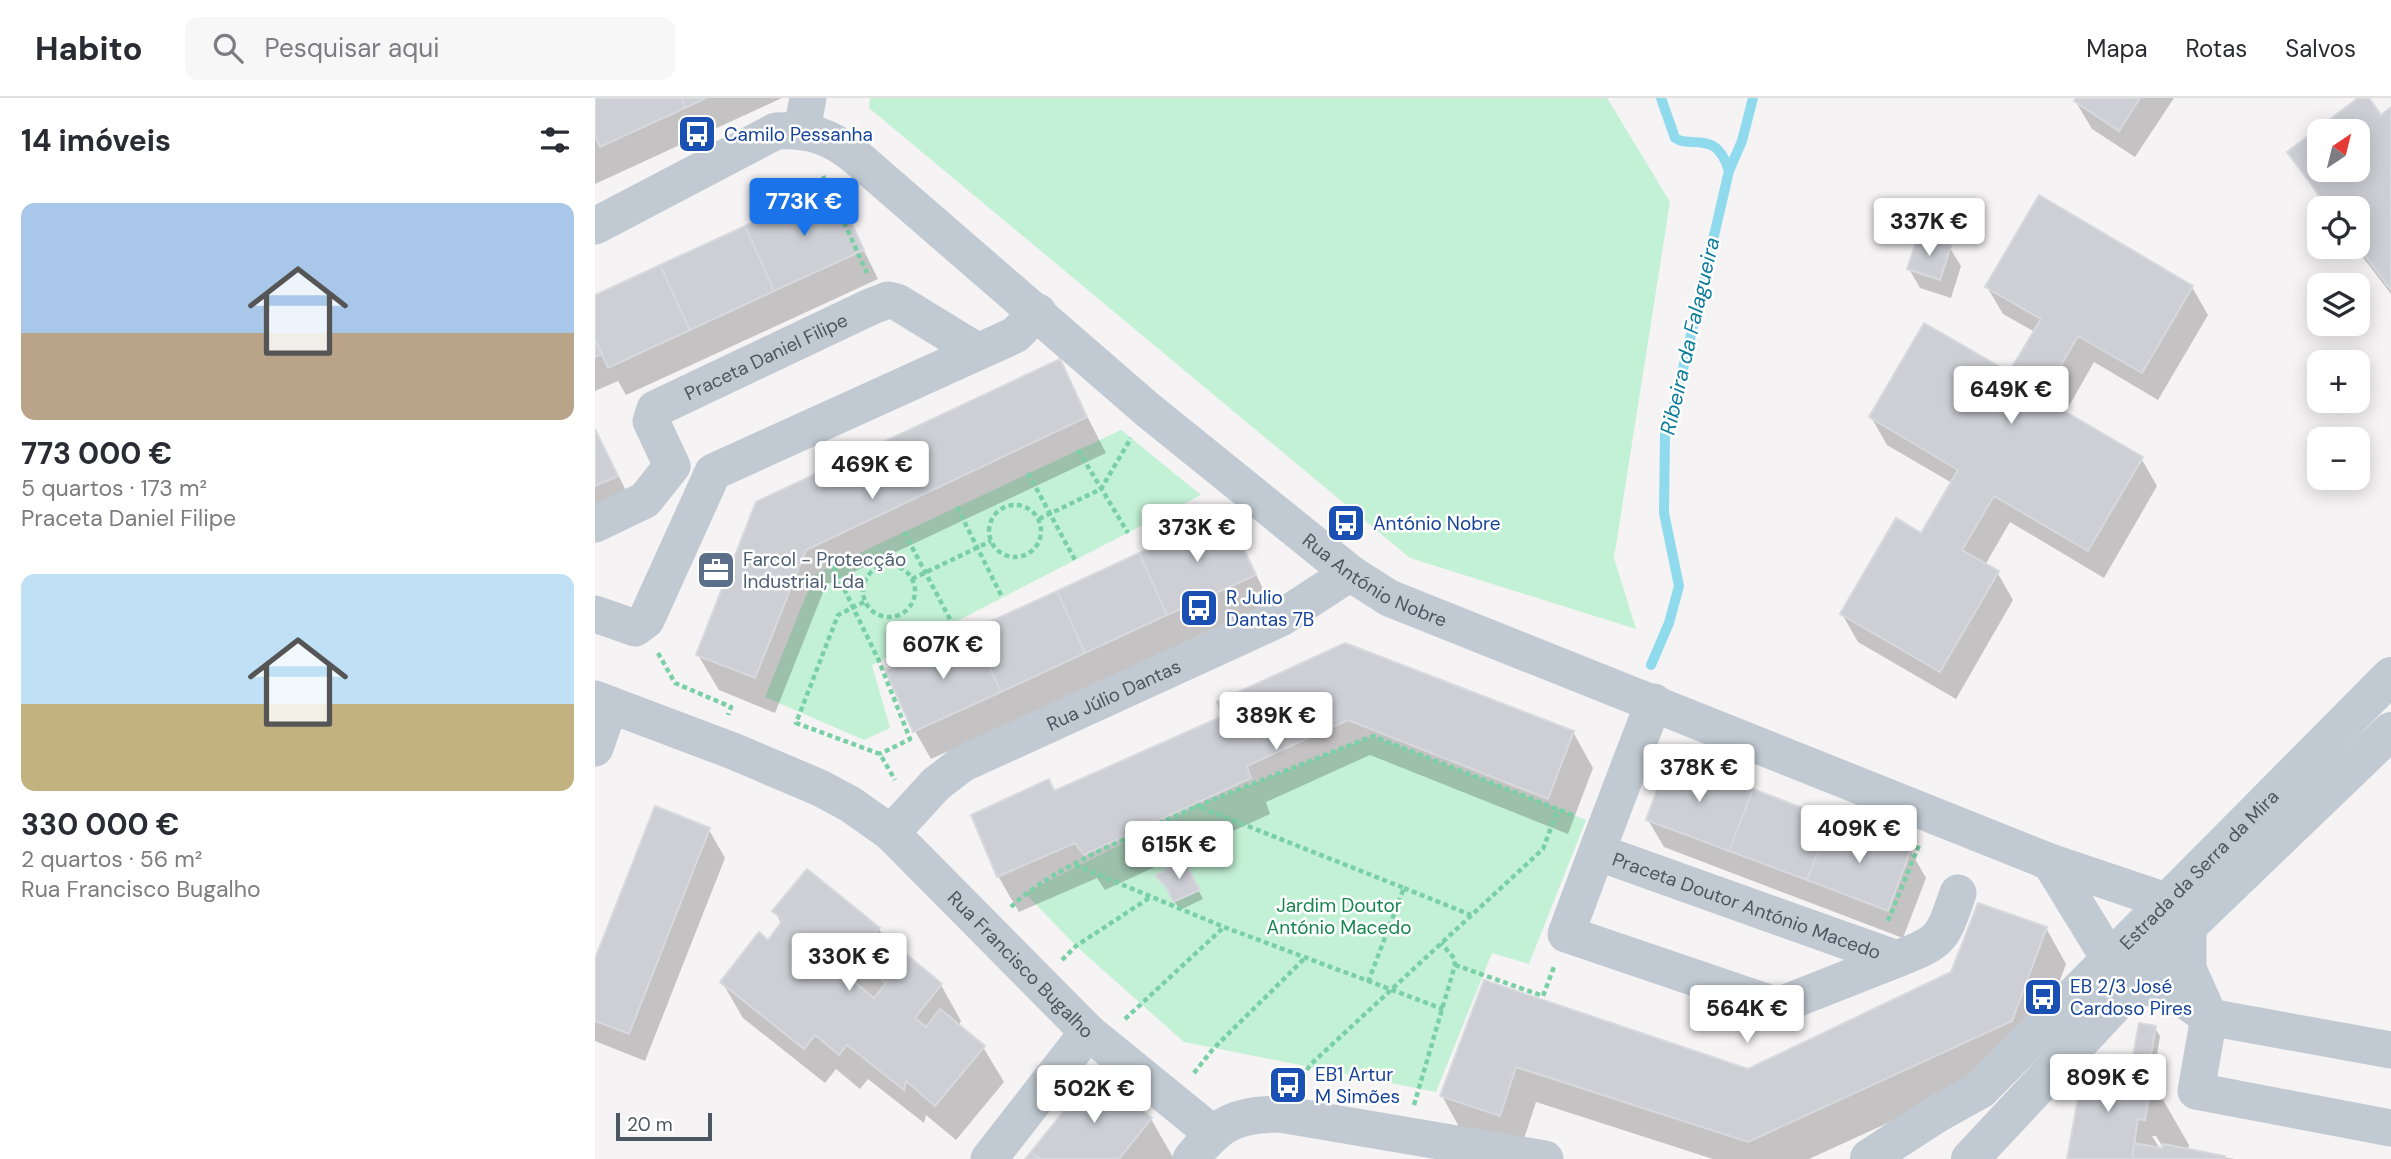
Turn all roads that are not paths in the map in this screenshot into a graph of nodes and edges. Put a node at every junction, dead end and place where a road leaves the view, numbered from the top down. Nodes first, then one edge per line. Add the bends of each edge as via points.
1 (805, 114) edge
2 (595, 226) edge
3 (1038, 312) junction
4 (933, 324) junction
5 (977, 351) junction
6 (908, 382) junction
7 (671, 466) junction
8 (713, 472) junction
9 (595, 524) edge
10 (1350, 573) junction
11 (595, 614) edge
12 (2391, 676) edge
13 (603, 702) edge
14 (1654, 702) junction
15 (2391, 731) edge
16 (595, 748) edge
17 (901, 822) junction
18 (1601, 841) junction
19 (2050, 862) junction
20 (1958, 893) dead end
21 (2177, 914) junction
22 (1887, 955) junction
23 (2121, 972) junction
24 (2210, 1017) junction
25 (1088, 1032) junction
26 (2391, 1050) edge
27 (2391, 1128) edge
28 (1202, 1146) edge
29 (989, 1159) edge
30 (1545, 1159) edge
31 (1849, 1159) edge
32 (1870, 1159) edge
33 (1970, 1159) edge

1 - 2 street
1 - 3 street, Rua António Nobre via 820,134 847,149
3 - 5 street via 1015,335
3 - 10 street, Rua António Nobre via 1147,410
4 - 5 street
4 - 6 street via 925,355
4 - 7 street, Praceta Daniel Filipe via 897,302 880,303 655,409 651,421
5 - 6 street
6 - 8 street
7 - 8 street via 693,474
7 - 9 street via 645,500
8 - 11 street via 646,620 627,628
10 - 14 street, Rua António Nobre via 1389,597
10 - 17 street, Rua Júlio Dantas via 1281,618 962,764
12 - 21 street, Estrada da Serra da Mira
13 - 16 street
13 - 17 street, Rua Francisco Bugalho
14 - 18 street, Praceta Doutor António Macedo
14 - 19 street, Rua António Nobre
15 - 21 street, Estrada da Serra da Mira
17 - 25 street, Rua Francisco Bugalho
18 - 22 street, Praceta Doutor António Macedo
18 - 22 street, Praceta Doutor António Macedo via 1566,934 1778,1006
19 - 21 street, Rua António Nobre
19 - 23 street
20 - 22 street, Praceta Doutor António Macedo via 1938,940 1931,946
21 - 23 street, Estrada da Serra da Mira
21 - 24 street via 2188,969
23 - 24 street via 2173,992
23 - 32 street, Estrada da Serra da Mira via 1980,1090
23 - 33 street, Estrada da Serra da Mira
24 - 26 street
24 - 27 street via 2196,1091
25 - 28 street, Rua Francisco Bugalho
25 - 29 street
28 - 30 street, Rua Francisco Bugalho via 1232,1120 1254,1114 1293,1116
31 - 32 street

